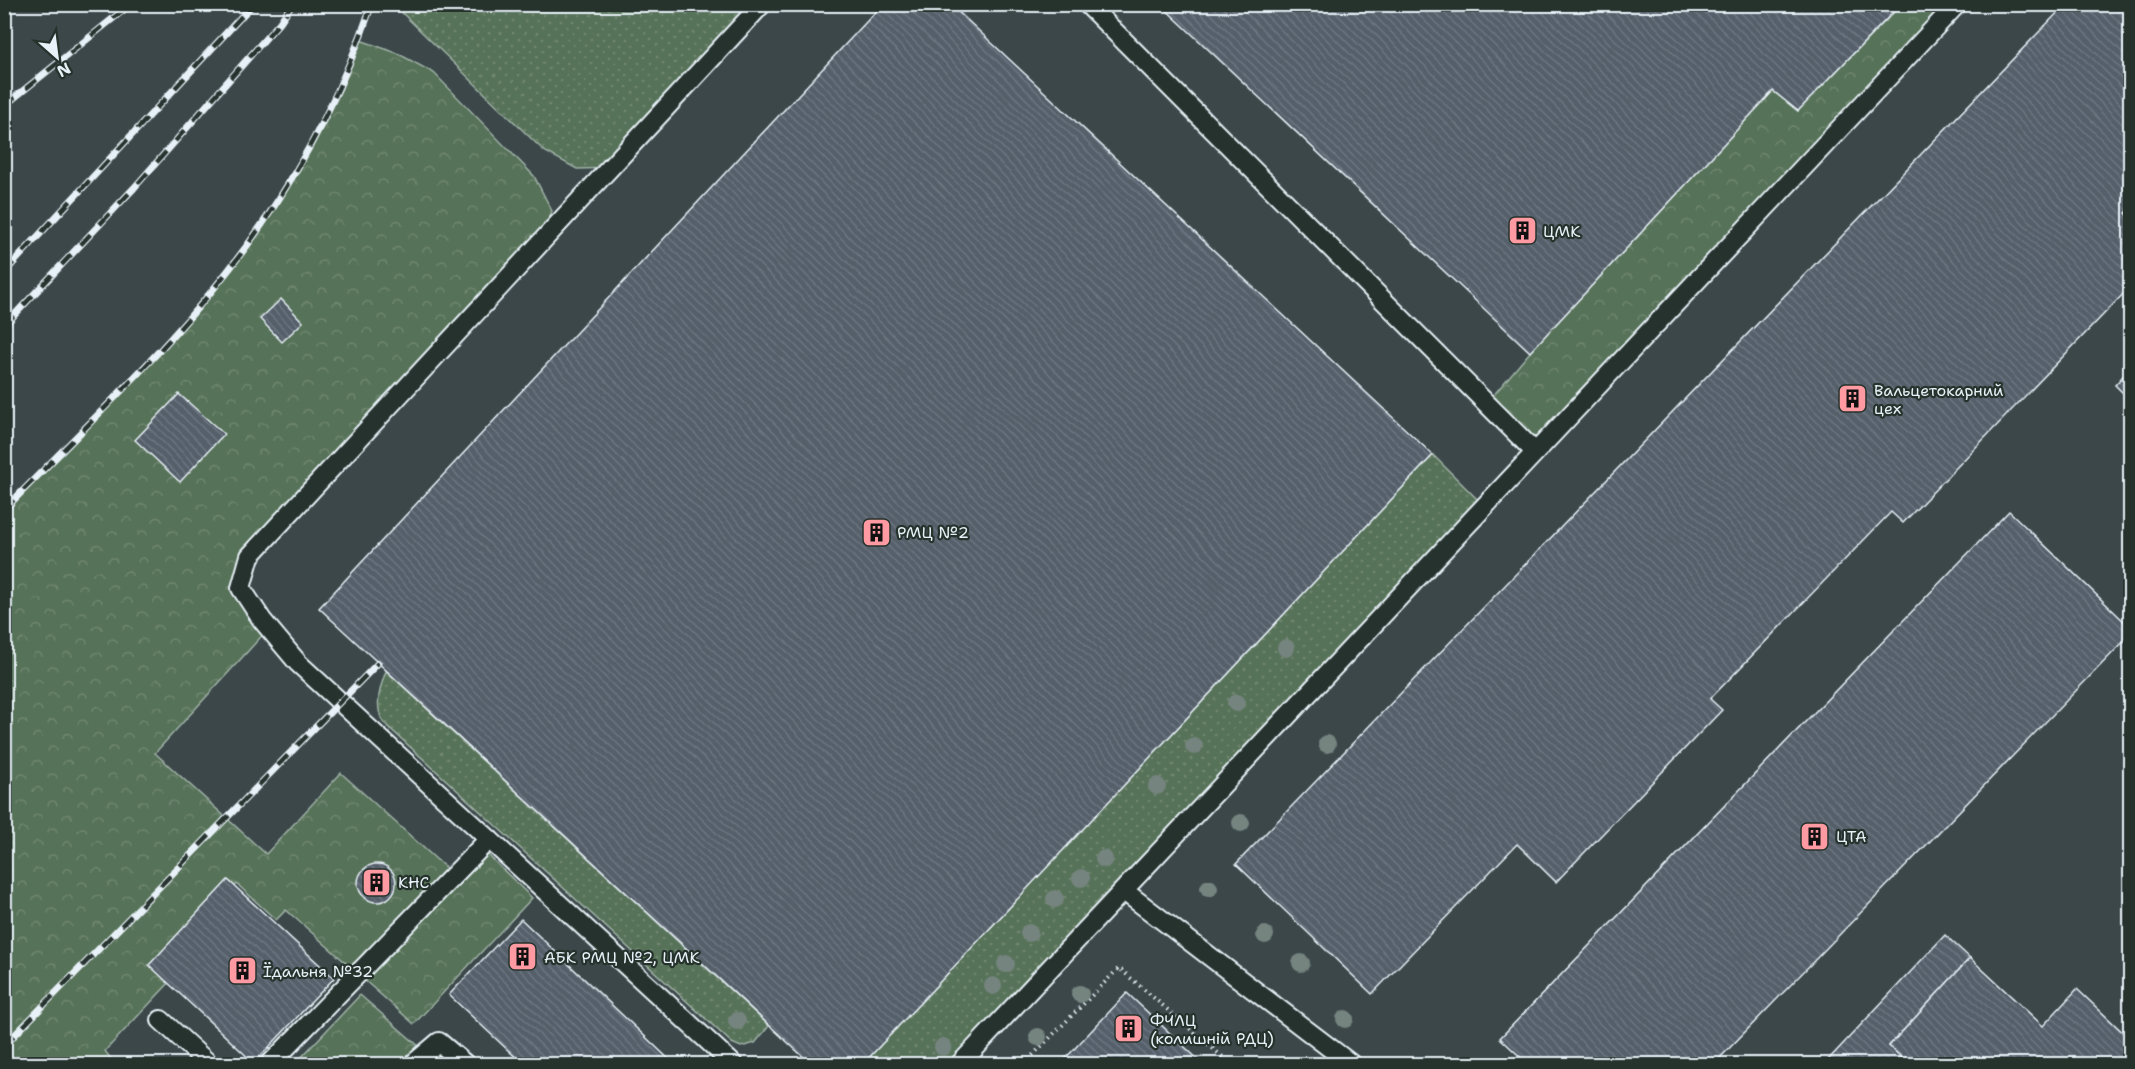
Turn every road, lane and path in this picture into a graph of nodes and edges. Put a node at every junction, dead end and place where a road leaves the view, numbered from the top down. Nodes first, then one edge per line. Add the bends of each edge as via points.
1 (762, 4) edge
2 (1087, 4) edge
3 (1957, 4) edge
4 (1534, 451) junction
5 (489, 839) junction
6 (1124, 891) junction
7 (161, 1020) dead end
8 (209, 1065) edge
9 (270, 1065) edge
10 (413, 1065) edge
11 (465, 1065) edge
12 (733, 1065) edge
13 (960, 1065) edge
14 (1024, 1065) edge
15 (1231, 1065) edge
16 (1351, 1065) edge

1 - 5 lane via 250,556 241,588 298,663
2 - 4 lane
3 - 4 lane
4 - 6 lane
5 - 9 lane
5 - 12 lane
6 - 13 lane
6 - 16 lane
7 - 8 lane
10 - 11 lane via 439,1042
14 - 15 path via 1119,968

